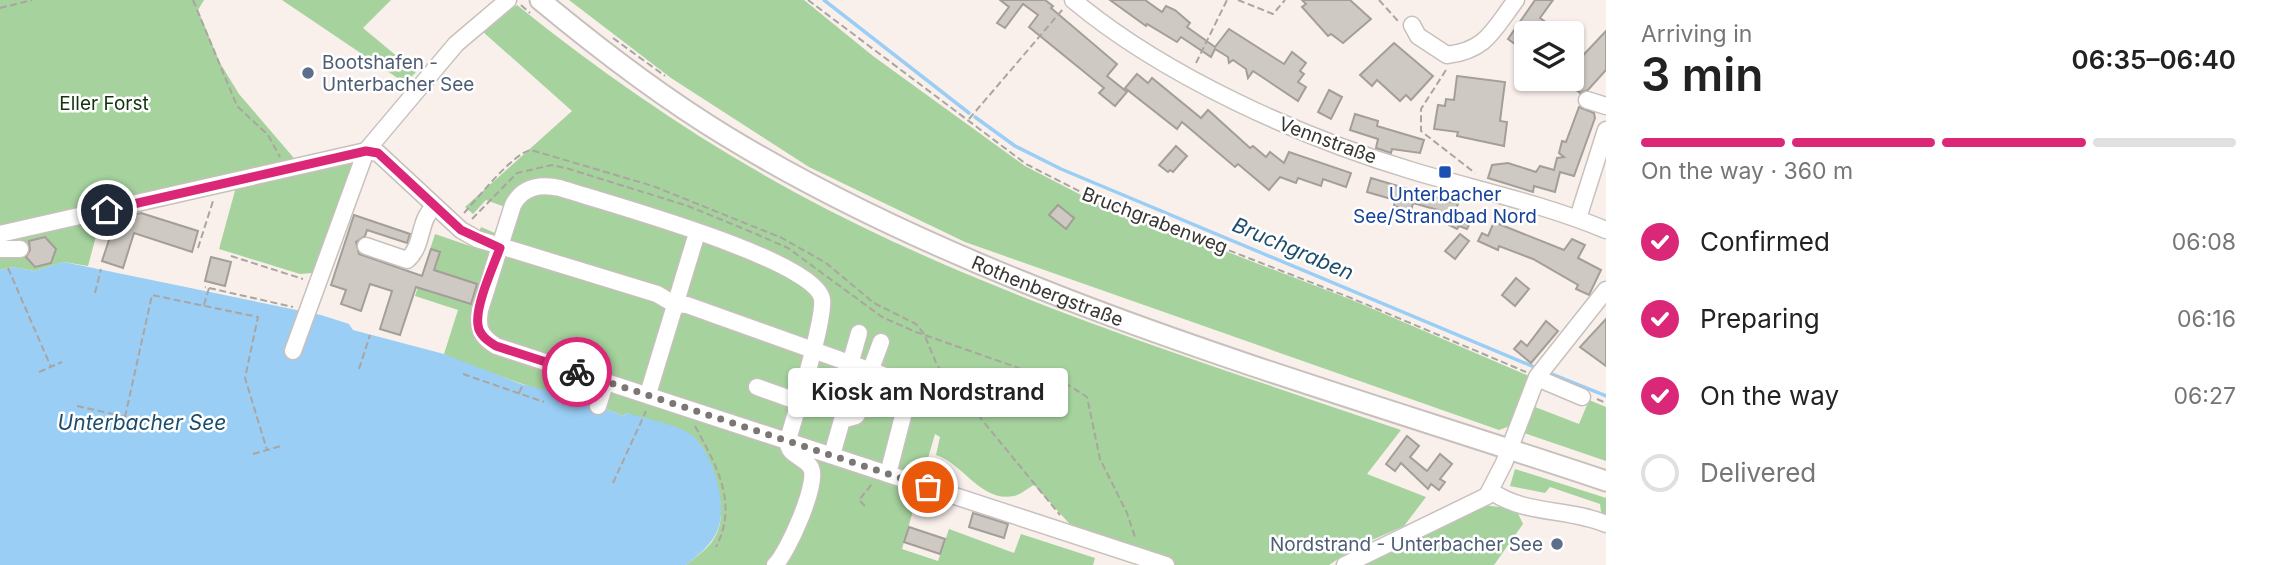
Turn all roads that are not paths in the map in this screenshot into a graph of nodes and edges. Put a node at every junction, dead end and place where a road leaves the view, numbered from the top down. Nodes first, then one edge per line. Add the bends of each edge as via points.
1 (508, 0) edge
2 (540, 0) edge
3 (1516, 0) edge
4 (1075, 1) edge
5 (1412, 25) road end
6 (1587, 100) dead end
7 (1606, 106) edge
8 (1606, 130) edge
9 (366, 151) junction
10 (434, 206) junction
11 (1578, 218) junction
12 (1606, 230) edge
13 (697, 233) junction
14 (0, 234) edge
15 (366, 246) dead end
16 (500, 248) junction
17 (0, 249) edge
18 (20, 249) dead end
19 (1606, 290) edge
20 (674, 304) junction
21 (859, 334) dead end
22 (881, 342) dead end
23 (813, 347) junction
24 (293, 351) dead end
25 (851, 361) junction
26 (872, 370) junction
27 (1537, 377) junction
28 (606, 381) junction
29 (757, 387) dead end
30 (648, 394) junction
31 (1583, 397) dead end
32 (799, 402) junction
33 (598, 406) dead end
34 (789, 440) junction
35 (1509, 448) junction
36 (832, 455) junction
37 (882, 472) junction
38 (1606, 481) edge
39 (1491, 491) junction
40 (1606, 524) edge
41 (775, 565) edge
42 (1166, 565) edge
43 (1345, 565) edge

1 - 9 street via 456,44
2 - 35 main road, Rothenbergstraße via 656,91 726,136 908,232 1098,310
3 - 5 street via 1481,46 1466,52 1447,55 1418,36
4 - 11 street, Vennstraße via 1188,76 1270,118 1411,170
6 - 7 street
8 - 11 street
9 - 10 street via 378,153
9 - 14 street
9 - 24 street
10 - 15 street via 415,254 407,260
10 - 16 street via 461,230
11 - 12 street, Vennstraße
13 - 16 street via 560,188 539,186 516,199
13 - 20 street
13 - 23 street via 755,253 811,282 822,303
16 - 20 street via 657,294
16 - 28 street via 480,310 478,325 486,340
17 - 18 street
19 - 27 street
20 - 23 street
20 - 30 street
21 - 25 street
22 - 26 street
23 - 25 street
23 - 32 street
25 - 26 street
26 - 36 street via 861,408 856,416 842,420
26 - 37 street via 910,389
27 - 31 street
27 - 35 street
28 - 30 street
28 - 33 street
29 - 32 street
30 - 34 street
32 - 34 street
34 - 36 street
34 - 41 street via 789,449 810,466 813,476 797,526
35 - 38 main road, Rothenbergstraße
35 - 39 street
36 - 37 street
37 - 42 street
39 - 40 street via 1504,500 1579,514
39 - 43 street via 1482,500

